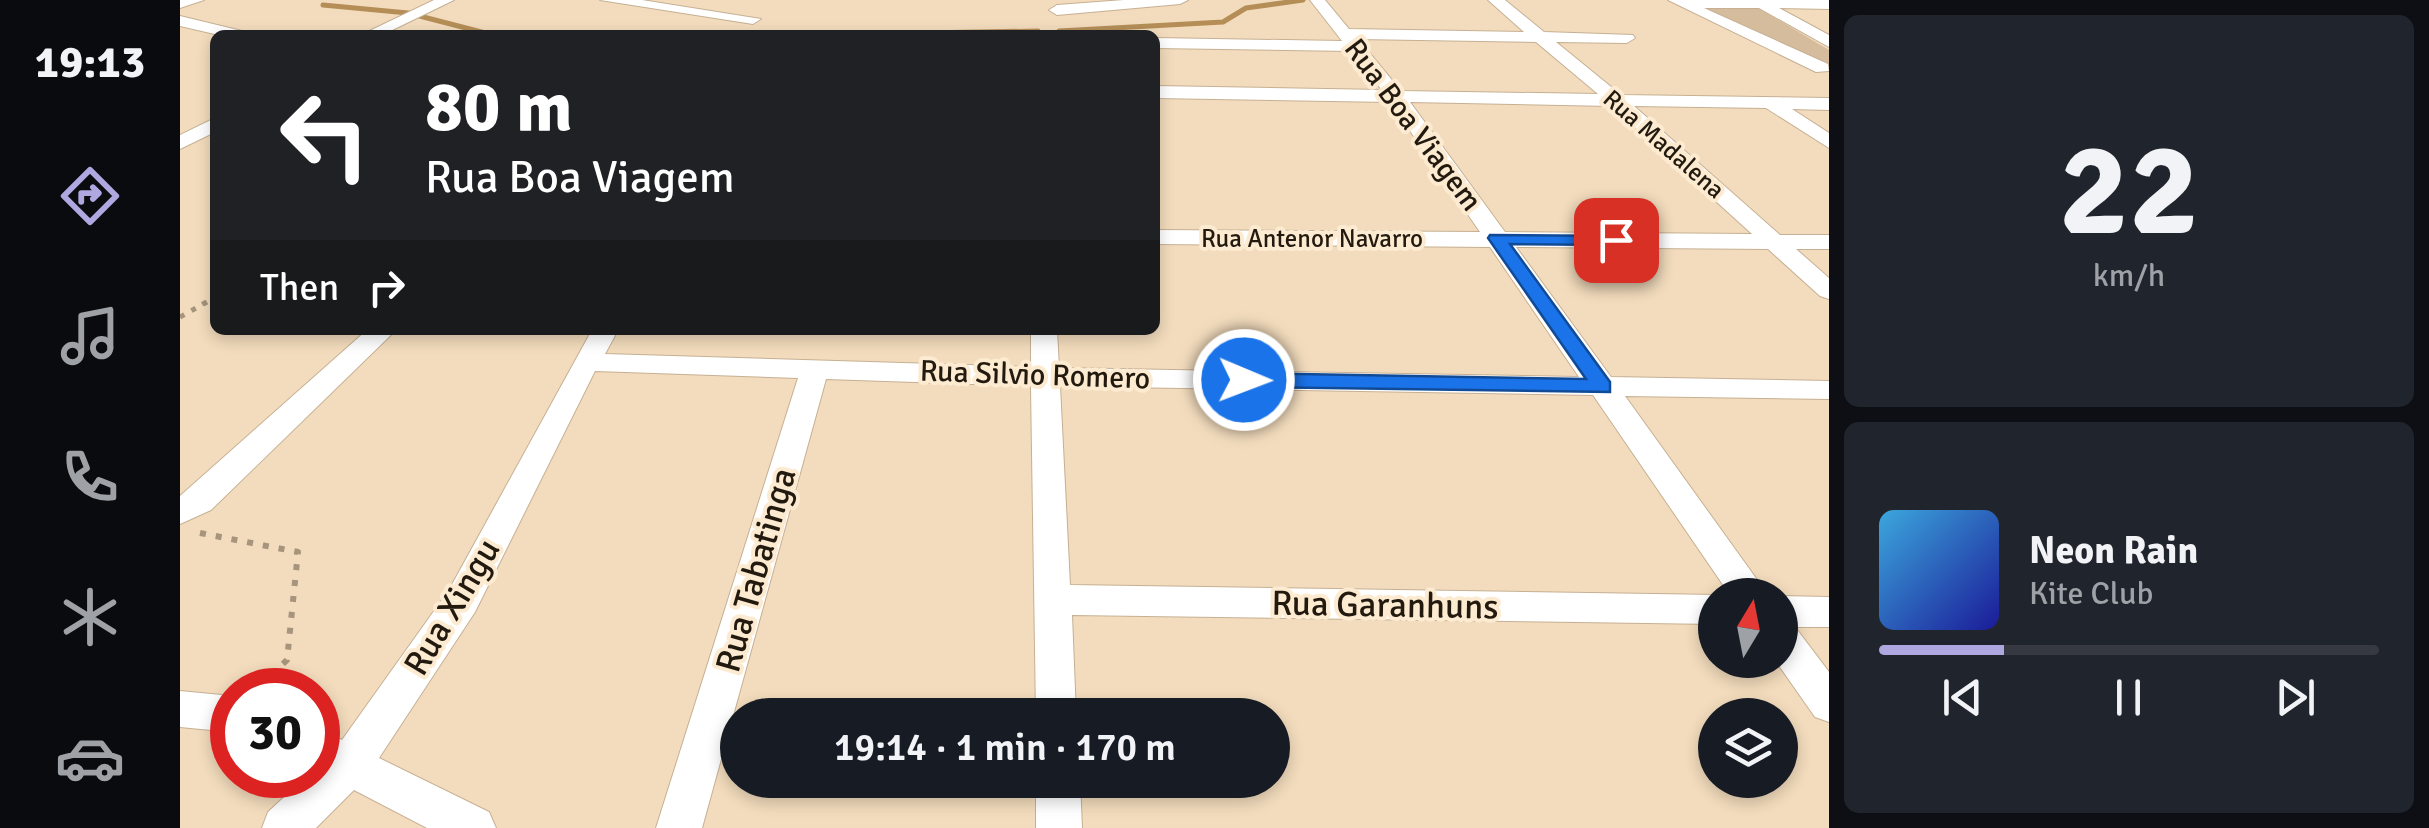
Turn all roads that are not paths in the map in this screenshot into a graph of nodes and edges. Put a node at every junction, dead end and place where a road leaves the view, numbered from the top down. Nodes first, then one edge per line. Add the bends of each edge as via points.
1 (196, 0) edge
2 (446, 0) edge
3 (607, 0) edge
4 (1180, 0) edge
5 (1317, 0) edge
6 (1496, 0) edge
7 (180, 2) edge
8 (1679, 2) edge
9 (1757, 2) edge
10 (1829, 4) edge
11 (1058, 11) edge
12 (753, 20) dead end
13 (180, 21) edge
14 (219, 30) edge
15 (380, 30) edge
16 (1542, 37) junction
17 (1627, 38) dead end
18 (1350, 40) junction
19 (1829, 42) edge
20 (1160, 44) edge
21 (1822, 68) dead end
22 (1749, 90) junction
23 (1160, 92) edge
24 (1829, 92) edge
25 (1395, 95) junction
26 (1610, 95) junction
27 (1772, 104) junction
28 (1829, 104) edge
29 (180, 124) edge
30 (210, 127) edge
31 (210, 128) edge
32 (1829, 142) edge
33 (180, 143) edge
34 (1160, 237) edge
35 (1496, 238) junction
36 (1774, 242) junction
37 (1829, 242) edge
38 (1829, 291) edge
39 (378, 335) edge
40 (602, 335) edge
41 (1044, 335) edge
42 (586, 362) junction
43 (815, 369) junction
44 (1044, 377) junction
45 (1602, 387) junction
46 (1829, 390) edge
47 (190, 506) edge
48 (1738, 578) edge
49 (1054, 600) junction
50 (1698, 610) edge
51 (1798, 611) edge
52 (1829, 612) edge
53 (1798, 661) edge
54 (1056, 698) edge
55 (1829, 704) edge
56 (180, 709) edge
57 (210, 712) edge
58 (340, 749) edge
59 (340, 759) edge
60 (305, 798) edge
61 (1058, 798) edge
62 (284, 828) edge
63 (474, 828) edge
64 (679, 828) edge
65 (1058, 828) edge

1 - 7 street
2 - 15 street
3 - 12 street
4 - 11 street
5 - 18 street, Rua Boa Viagem
6 - 16 street, Rua Madalena
8 - 9 street
8 - 21 street
9 - 10 street
9 - 19 street
13 - 14 street
16 - 17 street
16 - 18 street
16 - 26 street, Rua Madalena
18 - 20 street
18 - 25 street, Rua Boa Viagem
22 - 24 street
22 - 26 street
22 - 27 street
23 - 25 street
25 - 26 street
25 - 35 street, Rua Boa Viagem
26 - 27 street
26 - 36 street, Rua Madalena
27 - 28 street
27 - 32 street
29 - 30 street
31 - 33 street
34 - 35 street, Rua Antenor Navarro
35 - 36 street, Rua Antenor Navarro
35 - 45 street, Rua Boa Viagem
36 - 37 street, Rua Antenor Navarro
36 - 38 street, Rua Madalena
39 - 47 street
40 - 42 street, Rua Xingu
41 - 44 street
42 - 43 street, Rua Silvio Romero
42 - 58 street, Rua Xingu via 462,600
43 - 44 street, Rua Silvio Romero
43 - 64 street, Rua Tabatinga
44 - 45 street, Rua Silvio Romero
44 - 49 street
45 - 46 street, Rua Silvio Romero
45 - 48 street, Rua Boa Viagem
49 - 50 street, Rua Garanhuns
49 - 54 street
51 - 52 street
53 - 55 street
56 - 57 street
59 - 63 street
60 - 62 street, Rua Xingu
61 - 65 street

